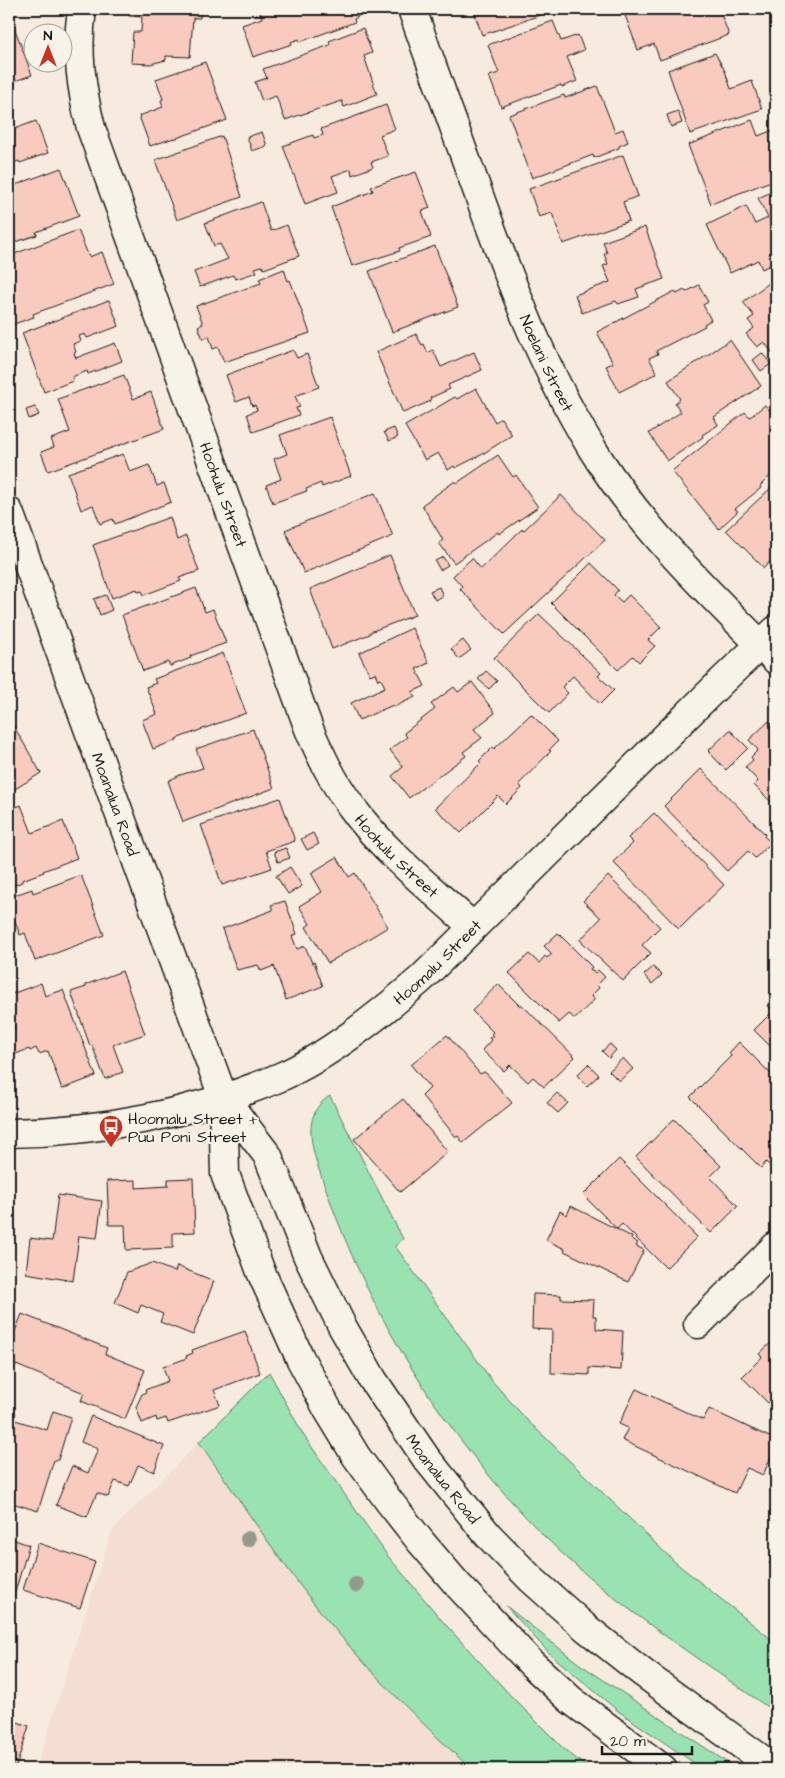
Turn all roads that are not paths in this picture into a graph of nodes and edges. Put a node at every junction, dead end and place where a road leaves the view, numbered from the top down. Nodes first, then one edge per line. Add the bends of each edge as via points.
1 (82, 9) edge
2 (412, 9) edge
3 (9, 512) edge
4 (771, 645) edge
5 (473, 927) junction
6 (223, 1097) junction
7 (9, 1133) edge
8 (776, 1246) edge
9 (698, 1324) dead end
10 (658, 1767) edge
11 (775, 1769) edge

1 - 5 street, Hoohulu Street via 79,63 91,128 309,729 329,773 367,826
2 - 4 street, Noelani Street via 499,251 550,375 570,412 600,462 660,539 728,613
3 - 6 street, Moanalua Road
4 - 5 street, Hoomalu Street via 725,678
5 - 6 street, Hoomalu Street via 421,979 356,1031 279,1078
6 - 7 street, Hoomalu Street via 166,1115 92,1128
6 - 10 street, Moanalua Road via 225,1174 280,1316 328,1410 356,1456 421,1542 532,1664 572,1700
6 - 11 street, Moanalua Road via 268,1156 308,1257 373,1380 426,1458 488,1535 586,1628
8 - 9 street

